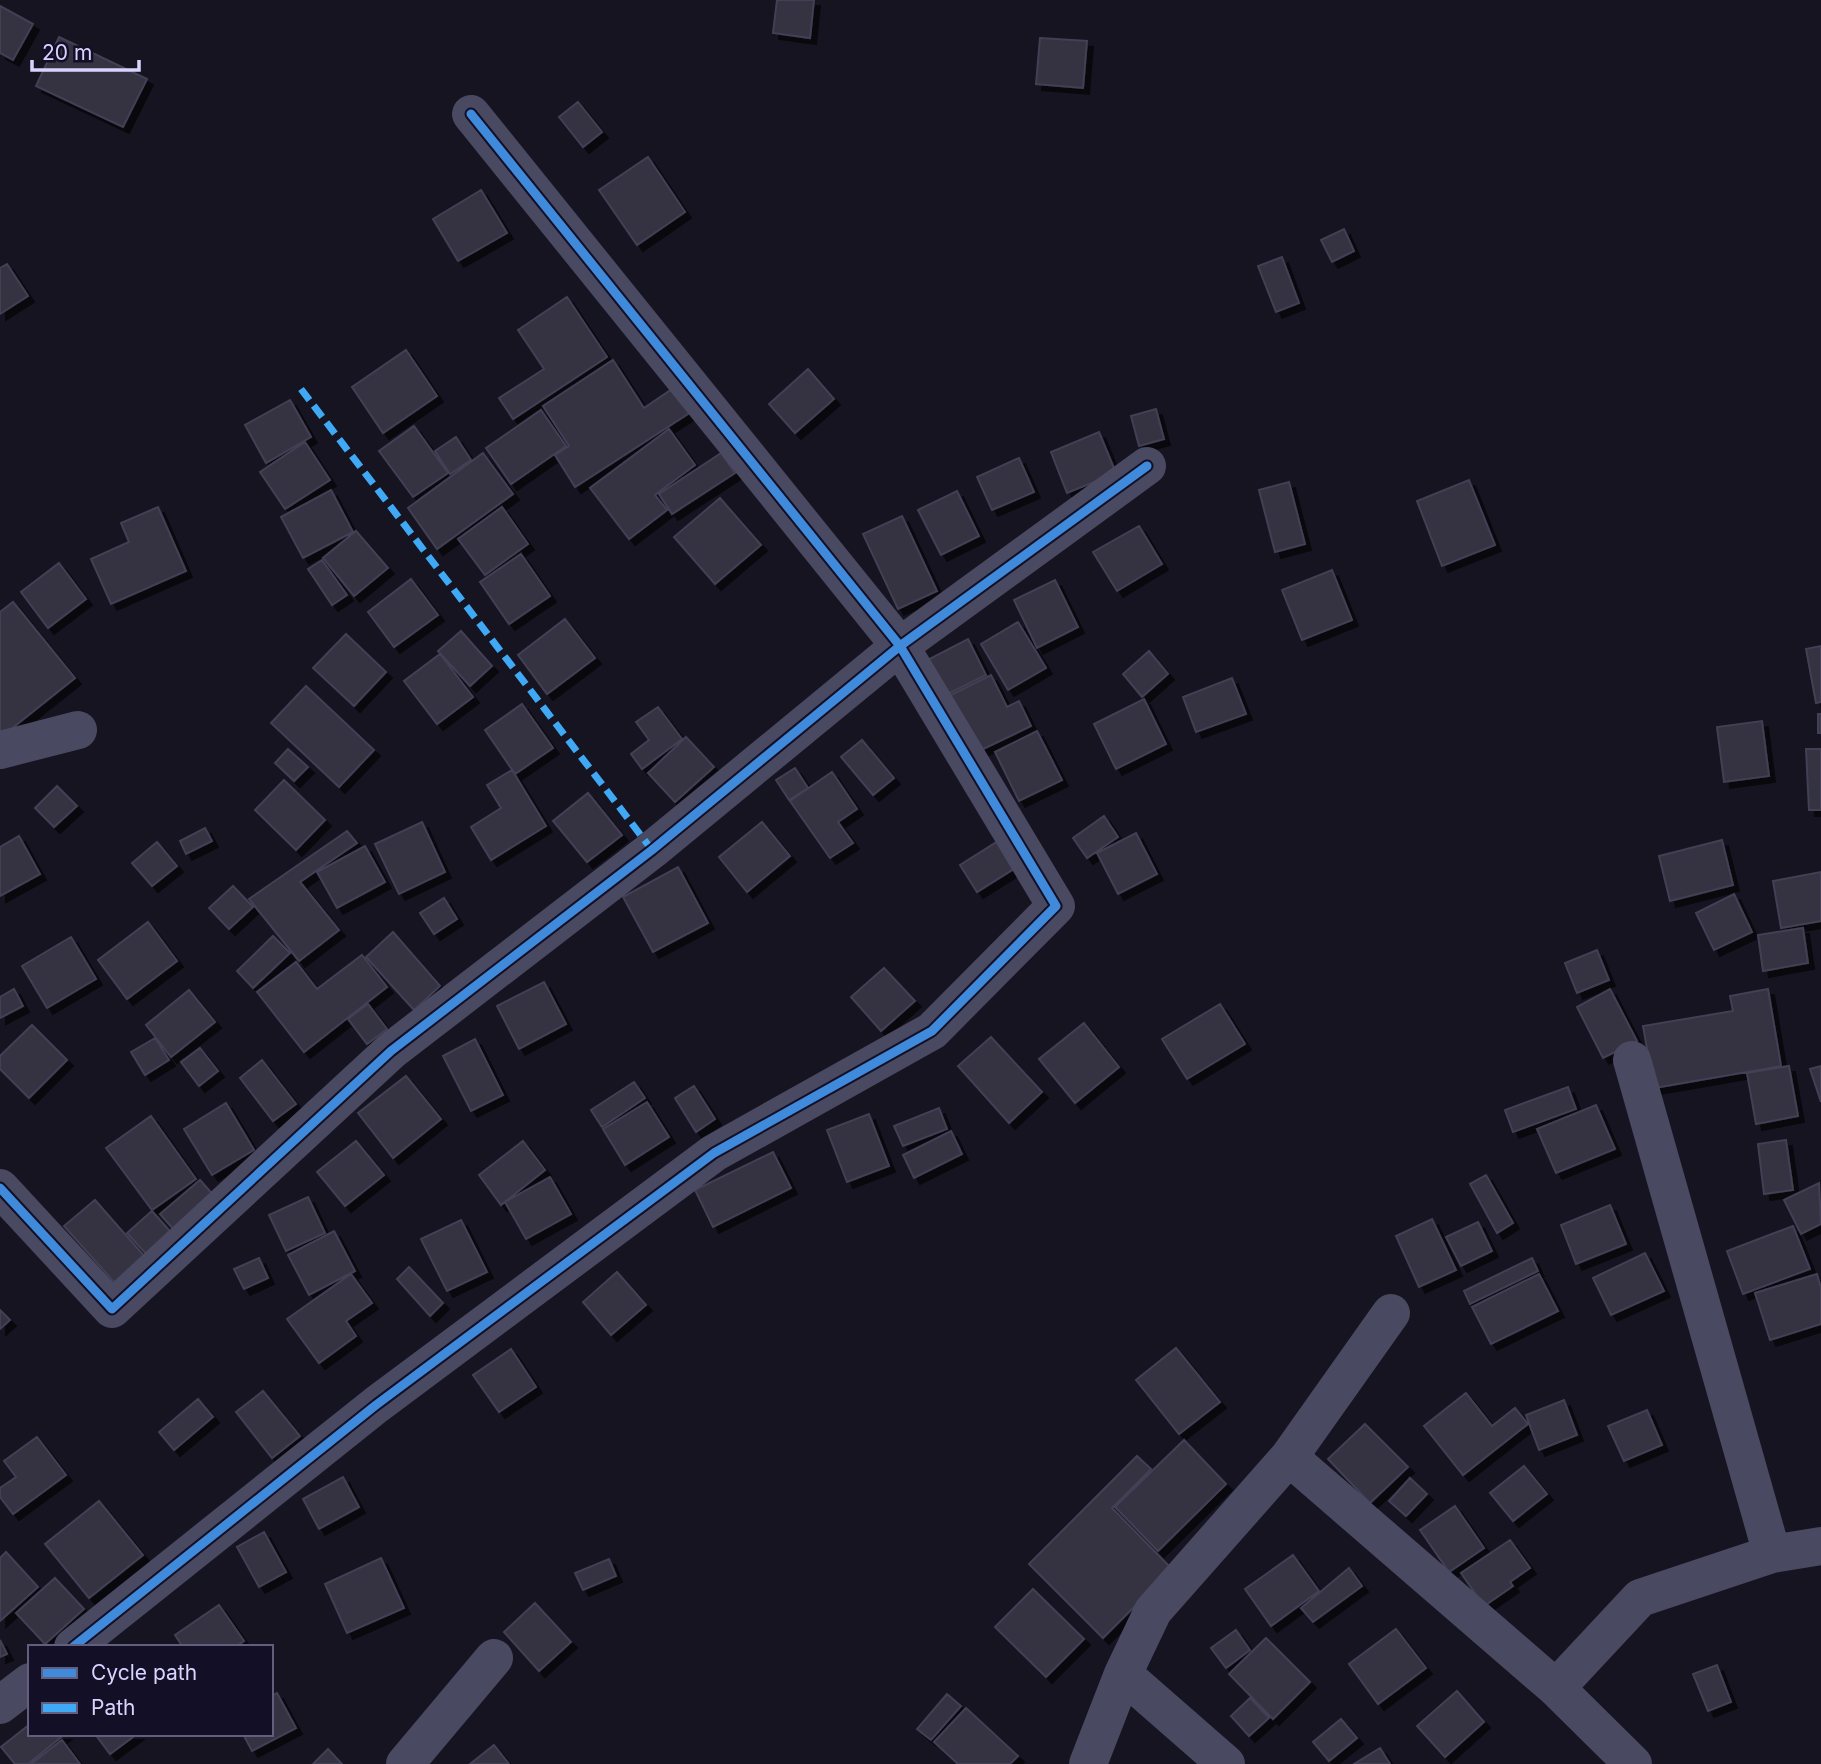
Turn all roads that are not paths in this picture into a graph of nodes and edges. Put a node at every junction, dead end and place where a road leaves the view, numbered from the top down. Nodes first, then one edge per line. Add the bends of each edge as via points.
1 (471, 114) dead end
2 (1147, 466) dead end
3 (900, 646) junction
4 (78, 730) dead end
5 (0, 750) edge
6 (1632, 1060) dead end
7 (0, 1188) edge
8 (1391, 1313) dead end
9 (1289, 1457) junction
10 (1821, 1546) edge
11 (1772, 1554) junction
12 (76, 1645) edge
13 (494, 1658) dead end
14 (1123, 1674) junction
15 (28, 1684) edge
16 (1556, 1688) junction
17 (0, 1706) edge
18 (405, 1764) edge
19 (1088, 1764) edge
20 (1226, 1764) edge
21 (1633, 1764) edge

1 - 3 street
2 - 3 street
3 - 7 street via 652,850 391,1051 112,1309
3 - 12 street via 1056,906 932,1031 714,1153 376,1405
4 - 5 street
6 - 11 street
8 - 9 street
9 - 14 street via 1153,1611
9 - 16 street
10 - 11 street
11 - 16 street via 1640,1598
13 - 18 street
14 - 19 street
14 - 20 street
15 - 17 street
16 - 21 street

